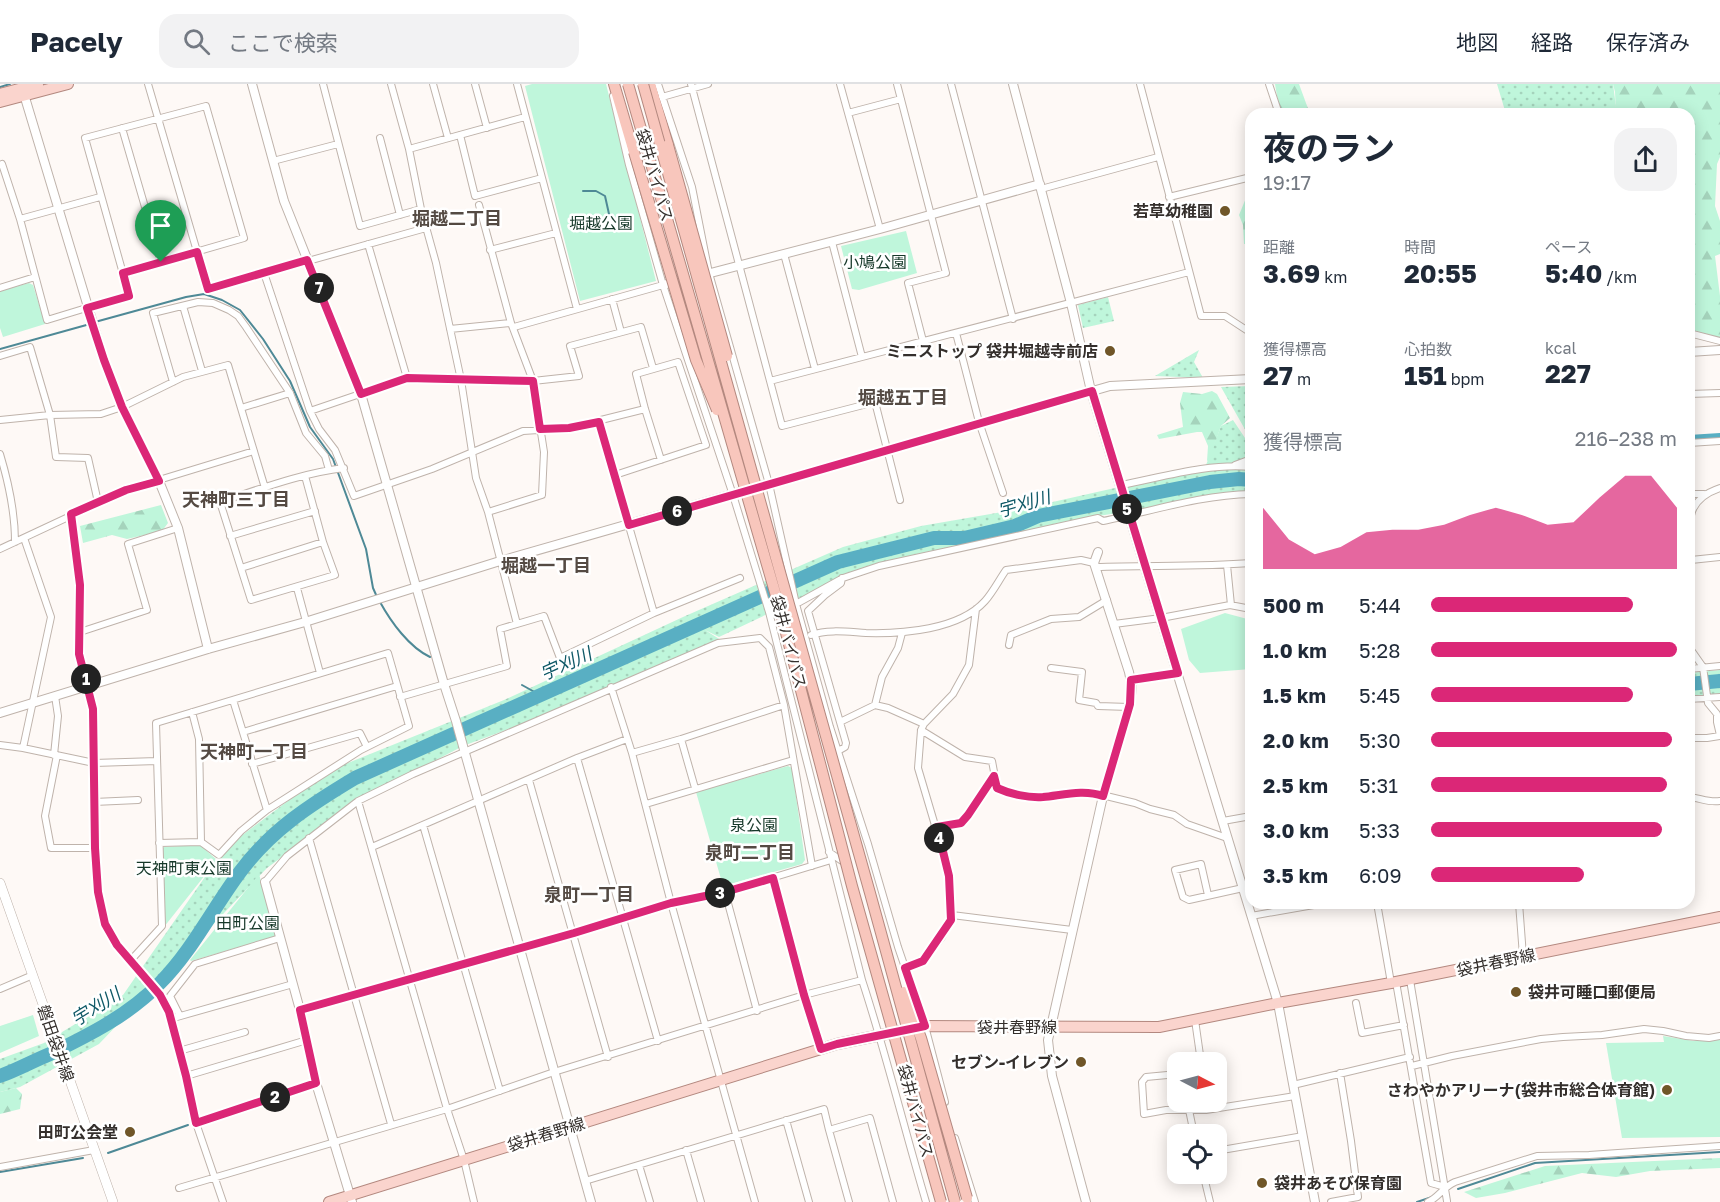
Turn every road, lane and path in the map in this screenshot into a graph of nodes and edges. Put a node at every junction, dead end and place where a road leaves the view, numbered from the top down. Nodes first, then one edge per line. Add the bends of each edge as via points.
1 (68, 84) edge
2 (148, 84) edge
3 (252, 84) edge
4 (323, 84) edge
5 (391, 84) edge
6 (433, 84) edge
7 (475, 84) edge
8 (517, 84) edge
9 (610, 84) edge
10 (614, 84) edge
11 (628, 84) edge
12 (643, 84) edge
13 (650, 84) edge
14 (658, 84) edge
15 (708, 84) edge
16 (840, 84) edge
17 (897, 84) edge
18 (960, 84) edge
19 (1012, 84) edge
20 (1140, 84) edge
21 (1269, 84) edge
22 (951, 85) edge
23 (43, 86) edge
24 (691, 86) edge
25 (24, 92) junction
26 (0, 94) edge
27 (662, 98) junction
28 (901, 99) junction
29 (0, 102) edge
30 (1277, 108) edge
31 (848, 113) junction
32 (525, 117) junction
33 (158, 118) junction
34 (122, 128) junction
35 (487, 128) junction
36 (460, 135) junction
37 (380, 138) dead end
38 (448, 138) junction
39 (338, 144) junction
40 (409, 149) junction
41 (1158, 157) junction
42 (273, 161) junction
43 (0, 165) edge
44 (542, 178) junction
45 (1245, 178) edge
46 (1040, 187) junction
47 (100, 197) junction
48 (1169, 197) junction
49 (981, 200) junction
50 (479, 205) dead end
51 (58, 208) junction
52 (421, 209) junction
53 (932, 214) junction
54 (400, 215) junction
55 (20, 219) junction
56 (426, 228) junction
57 (880, 229) junction
58 (556, 233) junction
59 (832, 242) junction
60 (368, 244) junction
61 (490, 250) junction
62 (197, 252) junction
63 (784, 254) junction
64 (307, 260) junction
65 (161, 262) junction
66 (740, 265) junction
67 (1190, 272) junction
68 (123, 273) junction
69 (264, 273) junction
70 (709, 273) junction
71 (35, 277) junction
72 (663, 285) junction
73 (0, 288) edge
74 (612, 299) junction
75 (1071, 303) junction
76 (183, 306) junction
77 (87, 308) junction
78 (577, 309) junction
79 (1013, 319) junction
80 (513, 325) junction
81 (450, 329) junction
82 (1245, 329) edge
83 (621, 332) junction
84 (956, 333) junction
85 (1695, 335) edge
86 (923, 341) junction
87 (1720, 341) edge
88 (1720, 350) edge
89 (1695, 352) edge
90 (0, 356) edge
91 (862, 357) junction
92 (653, 368) junction
93 (815, 369) junction
94 (202, 371) junction
95 (407, 378) junction
96 (1245, 379) edge
97 (461, 380) junction
98 (533, 381) junction
99 (770, 381) junction
100 (173, 382) junction
101 (1092, 391) junction
102 (290, 393) junction
103 (1720, 393) edge
104 (361, 394) junction
105 (1695, 394) edge
106 (122, 407) junction
107 (241, 408) junction
108 (645, 409) junction
109 (310, 411) junction
110 (50, 415) junction
111 (0, 420) edge
112 (599, 422) junction
113 (979, 422) junction
114 (540, 429) junction
115 (1720, 441) edge
116 (1695, 443) edge
117 (888, 450) junction
118 (254, 451) junction
119 (471, 453) junction
120 (0, 454) edge
121 (661, 460) junction
122 (1245, 461) edge
123 (1229, 467) junction
124 (1245, 467) edge
125 (344, 468) junction
126 (329, 470) junction
127 (615, 475) junction
128 (305, 477) junction
129 (159, 481) junction
130 (387, 484) junction
131 (769, 484) junction
132 (1121, 487) junction
133 (265, 488) junction
134 (1720, 488) edge
135 (1003, 493) dead end
136 (1245, 494) edge
137 (1695, 494) edge
138 (1704, 494) junction
139 (733, 495) junction
140 (900, 500) dead end
141 (98, 502) junction
142 (756, 505) junction
143 (1695, 505) edge
144 (315, 511) junction
145 (488, 512) junction
146 (71, 514) junction
147 (1129, 516) junction
148 (629, 525) junction
149 (178, 528) junction
150 (230, 536) junction
151 (24, 538) junction
152 (15, 542) junction
153 (323, 542) junction
154 (0, 549) edge
155 (1098, 552) dead end
156 (1720, 557) edge
157 (1695, 560) edge
158 (500, 561) junction
159 (1245, 563) edge
160 (1095, 565) junction
161 (1146, 565) junction
162 (1227, 565) junction
163 (242, 568) junction
164 (740, 578) dead end
165 (843, 578) junction
166 (297, 588) junction
167 (417, 588) junction
168 (1107, 600) junction
169 (796, 604) junction
170 (1231, 605) junction
171 (1245, 608) edge
172 (976, 609) junction
173 (654, 613) junction
174 (1161, 618) junction
175 (305, 622) junction
176 (517, 624) junction
177 (1114, 624) junction
178 (80, 632) junction
179 (902, 633) junction
180 (813, 634) junction
181 (1009, 645) dead end
182 (208, 648) junction
183 (1695, 657) edge
184 (1720, 666) edge
185 (1051, 668) dead end
186 (1695, 669) edge
187 (1703, 669) junction
188 (320, 673) junction
189 (1178, 673) junction
190 (1131, 680) junction
191 (444, 684) junction
192 (88, 685) junction
193 (397, 686) junction
194 (611, 687) junction
195 (55, 696) junction
196 (400, 697) junction
197 (1720, 697) edge
198 (1707, 698) junction
199 (233, 699) junction
200 (1695, 699) edge
201 (33, 702) junction
202 (784, 705) junction
203 (875, 705) junction
204 (1129, 707) junction
205 (192, 712) junction
206 (0, 713) edge
207 (840, 722) junction
208 (922, 727) junction
209 (243, 732) junction
210 (1720, 735) edge
211 (1695, 738) edge
212 (627, 739) junction
213 (681, 739) junction
214 (0, 745) edge
215 (367, 747) junction
216 (23, 748) junction
217 (838, 751) junction
218 (465, 752) junction
219 (632, 753) junction
220 (56, 755) junction
221 (577, 758) junction
222 (793, 760) junction
223 (157, 761) junction
224 (94, 763) junction
225 (252, 764) junction
226 (994, 776) junction
227 (529, 780) junction
228 (695, 788) junction
229 (1103, 796) junction
230 (1695, 798) edge
231 (138, 800) dead end
232 (479, 800) junction
233 (358, 801) junction
234 (1720, 801) edge
235 (94, 802) junction
236 (646, 804) junction
237 (267, 810) junction
238 (1245, 817) edge
239 (1223, 821) junction
240 (423, 825) junction
241 (937, 827) junction
242 (309, 838) junction
243 (1227, 838) junction
244 (201, 842) junction
245 (159, 843) junction
246 (868, 844) junction
247 (372, 847) junction
248 (95, 848) junction
249 (829, 852) junction
250 (864, 856) dead end
251 (831, 860) junction
252 (842, 861) dead end
253 (812, 866) junction
254 (773, 878) junction
255 (265, 882) joint
256 (0, 883) edge
257 (852, 886) junction
258 (1243, 888) junction
259 (725, 892) junction
260 (2, 895) edge
261 (1208, 895) junction
262 (1245, 895) edge
263 (671, 903) junction
264 (1249, 909) edge
265 (1291, 909) edge
266 (1378, 909) edge
267 (1520, 909) edge
268 (952, 915) junction
269 (1251, 916) junction
270 (1720, 917) edge
271 (622, 919) junction
272 (880, 927) junction
273 (1072, 930) junction
274 (574, 933) junction
275 (280, 938) junction
276 (519, 947) junction
277 (1523, 956) junction
278 (131, 960) junction
279 (464, 964) junction
280 (905, 968) junction
281 (33, 975) junction
282 (410, 979) junction
283 (862, 980) junction
284 (1410, 980) junction
285 (1394, 983) junction
286 (293, 984) junction
287 (0, 989) edge
288 (353, 995) junction
289 (804, 995) junction
290 (1278, 1003) junction
291 (1356, 1003) dead end
292 (300, 1010) junction
293 (757, 1011) junction
294 (170, 1015) junction
295 (180, 1016) junction
296 (1195, 1020) junction
297 (1404, 1025) junction
298 (706, 1026) junction
299 (925, 1026) junction
300 (1050, 1027) junction
301 (245, 1032) dead end
302 (880, 1035) junction
303 (1720, 1036) edge
304 (307, 1040) junction
305 (658, 1041) junction
306 (821, 1049) junction
307 (179, 1051) junction
308 (1200, 1052) edge
309 (608, 1057) junction
310 (1410, 1057) junction
311 (1424, 1065) junction
312 (1412, 1066) junction
313 (554, 1072) junction
314 (1340, 1073) junction
315 (1167, 1075) edge
316 (186, 1076) junction
317 (720, 1081) junction
318 (316, 1083) junction
319 (1293, 1085) junction
320 (500, 1091) junction
321 (1295, 1096) junction
322 (1227, 1107) edge
323 (447, 1109) junction
324 (1167, 1110) edge
325 (786, 1120) junction
326 (1434, 1122) junction
327 (196, 1123) junction
328 (391, 1124) junction
329 (1421, 1125) junction
330 (569, 1127) junction
331 (829, 1130) junction
332 (736, 1135) junction
333 (1303, 1136) junction
334 (333, 1144) junction
335 (1720, 1146) edge
336 (1227, 1149) edge
337 (94, 1150) junction
338 (686, 1150) junction
339 (464, 1160) junction
340 (639, 1165) junction
341 (0, 1167) edge
342 (214, 1178) junction
343 (585, 1181) junction
344 (1206, 1184) edge
345 (1445, 1187) junction
346 (179, 1188) dead end
347 (351, 1199) edge
348 (970, 1201) edge
349 (1447, 1201) edge
350 (113, 1202) edge
351 (223, 1202) edge
352 (329, 1202) edge
353 (474, 1202) edge
354 (591, 1202) edge
355 (650, 1202) edge
356 (701, 1202) edge
357 (755, 1202) edge
358 (809, 1202) edge
359 (849, 1202) edge
360 (892, 1202) edge
361 (926, 1202) edge
362 (936, 1202) edge
363 (941, 1202) edge
364 (955, 1202) edge
365 (1086, 1202) edge
366 (1210, 1202) edge
367 (1315, 1202) edge
368 (1331, 1202) edge
369 (1428, 1202) edge

1 - 23 main road
2 - 33 street
3 - 42 street
4 - 39 street
5 - 40 street
6 - 38 street
7 - 35 street
8 - 32 street
9 - 72 street
10 - 142 highway, bridge via 696,360 721,418 736,470
11 - 142 highway, 袋井バイパス, bridge
12 - 142 highway, 袋井バイパス, bridge
13 - 142 highway, bridge via 720,328 757,477
14 - 27 street
15 - 24 street
16 - 31 street
17 - 28 street
18 - 22 street
19 - 46 street
20 - 41 street
21 - 30 street
22 - 49 street
23 - 25 main road
24 - 27 street
24 - 66 street
25 - 26 main road
25 - 29 main road
25 - 51 street
27 - 70 street via 692,187
28 - 31 street
28 - 53 street
31 - 57 street
32 - 35 street
32 - 44 street
33 - 34 street
33 - 62 street
33 - 62 street via 206,106 244,238
34 - 47 street via 85,138
34 - 65 street
35 - 36 street
36 - 38 street
36 - 44 street via 475,196
37 - 54 street
38 - 40 street
39 - 42 street
39 - 54 street via 360,226
40 - 52 street
41 - 46 street
41 - 48 street
42 - 64 street
43 - 55 street
44 - 58 street
45 - 48 street
46 - 49 street
46 - 75 street
47 - 51 street
47 - 68 street
48 - 67 street
49 - 53 street
49 - 79 street
50 - 61 street
51 - 55 street
51 - 77 street
52 - 54 street
52 - 56 street
53 - 57 street
53 - 86 street via 946,273 908,282
55 - 71 street
56 - 60 street
56 - 81 street
57 - 59 street
58 - 61 street
58 - 78 street
59 - 63 street
59 - 91 street
60 - 64 street
60 - 95 street
61 - 80 street
62 - 65 street
62 - 69 street via 208,289
63 - 66 street
63 - 93 street
64 - 69 street
64 - 104 street
65 - 68 street
66 - 70 street
66 - 99 street
67 - 75 street
67 - 82 street via 1201,316 1225,316
68 - 77 street via 129,296
69 - 109 street
70 - 72 street
70 - 131 street
71 - 73 street
71 - 77 street via 47,320
72 - 74 street
72 - 139 street
74 - 78 street
74 - 83 street
75 - 79 street
75 - 101 street
76 - 94 street
76 - 100 street via 153,313
76 - 102 street via 213,303 238,316
77 - 106 street
78 - 80 street
79 - 84 street
80 - 81 street
80 - 98 street
81 - 97 street
83 - 92 street via 641,327
83 - 98 street via 570,346 579,376
84 - 86 street
84 - 113 street
85 - 87 street
86 - 91 street
88 - 89 street
90 - 110 street via 30,347
91 - 93 street
92 - 108 street via 636,374
92 - 121 street via 678,362 706,445
93 - 99 street
94 - 100 street
94 - 107 street via 228,364
95 - 97 street
95 - 104 street
96 - 101 street via 1110,386
97 - 98 street
97 - 119 street
98 - 114 street
99 - 117 street via 782,426 875,402
100 - 106 street
101 - 113 street
101 - 132 street
102 - 107 street
102 - 126 street via 306,433 326,456
103 - 105 street
104 - 109 street
104 - 130 street
106 - 110 street via 100,414
106 - 129 street
107 - 118 street
108 - 112 street
108 - 121 street
109 - 125 street
110 - 111 street
110 - 141 street via 56,457 88,458
112 - 114 street
112 - 127 street
113 - 117 street
113 - 135 street
114 - 119 street via 523,431
114 - 145 street via 544,452 542,495
115 - 116 street
117 - 131 street
117 - 140 street
118 - 129 street
118 - 133 street
119 - 130 street
119 - 145 street
120 - 152 street via 15,515
121 - 127 street
122 - 123 street
123 - 124 street
123 - 132 street via 1184,472
125 - 126 street
125 - 130 street via 354,496
126 - 128 street
127 - 148 street
128 - 133 street
128 - 144 street
129 - 141 street
129 - 149 street
130 - 167 street
131 - 139 street
131 - 169 street
132 - 147 street
133 - 150 street via 220,502
134 - 138 street
136 - 147 street via 1182,503
137 - 138 street
138 - 143 street
139 - 148 street
139 - 249 street via 769,612
141 - 146 street
142 - 257 highway, 袋井バイパス, bridge
142 - 272 highway, 袋井バイパス, bridge
144 - 150 street
144 - 153 street
145 - 158 street
146 - 151 street
146 - 178 street via 80,585
147 - 161 street
147 - 165 street via 1103,521 1098,518 879,566
148 - 158 street
148 - 173 street
149 - 178 street via 129,544 147,610
149 - 182 street
150 - 163 street
151 - 152 street
151 - 201 street via 51,617
152 - 154 street
153 - 163 street
153 - 166 street via 335,575
155 - 160 street
156 - 157 street
158 - 167 street
158 - 176 street
159 - 162 street
160 - 161 street
160 - 168 street
160 - 172 street via 1082,560 1006,570 986,601
161 - 162 street
161 - 174 street
162 - 170 street
163 - 166 street via 251,600
164 - 173 street
165 - 169 street
165 - 180 street via 808,611
166 - 175 street
167 - 175 street
167 - 191 street
168 - 177 street
168 - 181 street via 1079,617 1051,619 1011,635
169 - 217 street
170 - 171 street
170 - 174 street
172 - 179 street via 948,623
172 - 208 street via 969,666 953,694
173 - 176 street via 560,658 544,616
174 - 177 street
174 - 189 street
175 - 182 street
175 - 188 street
176 - 191 street via 500,629 507,666
177 - 190 street
178 - 192 street via 79,654
179 - 180 street
179 - 203 street via 882,677
180 - 207 street
182 - 192 street
183 - 187 street
184 - 187 street
185 - 204 street via 1082,672 1078,700 1098,706
186 - 187 street
187 - 198 street
188 - 193 street via 388,653
188 - 199 street
189 - 190 street
189 - 239 street
190 - 204 street
191 - 196 street
191 - 218 street
192 - 195 street
192 - 224 street via 93,709
193 - 196 street
193 - 209 street
194 - 202 street via 718,643 760,638 769,647
194 - 212 street
194 - 218 street
195 - 201 street
195 - 220 street
196 - 215 street via 410,726
197 - 198 street
198 - 200 street
198 - 210 street via 1717,714
199 - 205 street
199 - 209 street
201 - 206 street
201 - 216 street
202 - 213 street
202 - 222 street
203 - 207 street
203 - 208 street
204 - 229 street
205 - 223 street via 156,723
205 - 244 street via 199,739
207 - 217 street via 846,743
208 - 226 street via 965,757 992,761
208 - 241 street via 918,768
209 - 225 street
210 - 211 street
212 - 219 street
212 - 221 street
213 - 219 street
213 - 228 street
214 - 216 street
215 - 225 street via 360,733
215 - 237 street
216 - 220 street
217 - 246 street
218 - 232 street
218 - 233 street
219 - 236 street
220 - 224 street
220 - 248 street via 45,816 51,848
221 - 227 street
221 - 271 street
222 - 228 street
222 - 253 street
223 - 224 street
223 - 245 street
224 - 235 street
225 - 237 street
226 - 229 street via 997,788 1006,792 1040,797 1071,793
226 - 241 street via 961,823
227 - 232 street
227 - 274 street
228 - 236 street
229 - 243 street via 1174,815 1187,824
229 - 273 street
230 - 234 street
231 - 235 street
232 - 240 street
232 - 276 street
233 - 242 street
233 - 247 street
235 - 248 street
236 - 263 street
237 - 244 street via 219,855
238 - 239 street
239 - 243 street
240 - 247 street
240 - 279 street
241 - 268 street via 949,876
242 - 255 street
242 - 288 street
243 - 258 street
244 - 245 street
245 - 278 street via 162,926
246 - 250 street
246 - 280 street
247 - 282 street
248 - 278 street via 105,924
249 - 251 street
249 - 252 street
251 - 253 street
251 - 283 street
253 - 254 street
254 - 259 street
254 - 289 street
255 - 275 street
256 - 260 main road, 磐田袋井線
257 - 362 highway, bridge
257 - 363 highway, 袋井バイパス, bridge
258 - 261 street
258 - 262 street
259 - 263 street
259 - 293 street
260 - 281 main road, 磐田袋井線
261 - 261 street via 1189,900 1183,897 1175,870 1201,864
263 - 271 street
263 - 298 street
264 - 269 street
265 - 269 street
266 - 285 street
267 - 277 street
268 - 273 street
268 - 280 street via 942,937 923,961
269 - 290 street
270 - 277 main road, 袋井春野線
271 - 274 street
271 - 305 street
272 - 348 highway, bridge via 921,1038
272 - 364 highway, 袋井バイパス, bridge
273 - 300 street
274 - 276 street
274 - 309 street
275 - 286 street
275 - 295 street via 195,964 170,996
276 - 279 street
276 - 313 street
277 - 284 main road, 袋井春野線
278 - 294 street via 160,995
279 - 282 street
279 - 320 street
280 - 299 street
281 - 287 street
281 - 337 main road, 磐田袋井線
282 - 288 street
282 - 323 street
283 - 289 street
283 - 302 street
284 - 285 main road, 袋井春野線
284 - 311 street
285 - 290 main road, 袋井春野線
285 - 297 street
286 - 292 street
286 - 295 street
288 - 292 street
288 - 328 street
289 - 293 street
289 - 306 street
290 - 296 main road, 袋井春野線
290 - 319 street
291 - 297 street via 1362,1033
292 - 304 street
293 - 298 street
294 - 295 street
294 - 307 street
296 - 300 main road, 袋井春野線 via 1159,1027
296 - 308 street
297 - 310 street
298 - 305 street
298 - 317 street
299 - 300 main road, 袋井春野線
299 - 302 main road, 袋井春野線
299 - 348 street
300 - 365 street via 1052,1076
301 - 307 street
302 - 306 main road, 袋井春野線
302 - 361 street
303 - 311 street via 1686,1036 1644,1029 1541,1039
304 - 316 street
304 - 318 street
305 - 309 street
306 - 317 main road, 袋井春野線
307 - 316 street
309 - 313 street
310 - 312 street
310 - 314 street
311 - 312 street
311 - 326 street
312 - 329 street
313 - 320 street
313 - 330 street
314 - 319 street
314 - 368 street via 1358,1197
315 - 324 street via 1146,1077 1142,1082 1144,1114
316 - 327 street
317 - 330 main road, 袋井春野線
317 - 332 street
318 - 327 street
318 - 334 street
319 - 321 street
320 - 323 street
321 - 322 street
321 - 333 street
323 - 328 street
323 - 339 street
325 - 331 street via 824,1109
325 - 332 street
325 - 358 street
326 - 329 street
326 - 345 street
327 - 342 street
328 - 334 street
329 - 345 street via 1431,1183
330 - 339 main road, 袋井春野線
330 - 343 street
331 - 359 street
331 - 360 street via 870,1118
332 - 338 street
332 - 357 street
333 - 336 street
333 - 367 street
334 - 342 street
334 - 347 street
335 - 345 street via 1537,1156
337 - 341 street
337 - 350 main road, 磐田袋井線
338 - 340 street
338 - 356 street
339 - 347 main road, 袋井春野線
339 - 353 street
340 - 343 street
340 - 355 street
342 - 346 street
342 - 351 street
343 - 354 street
344 - 366 street
345 - 349 street
345 - 369 street
347 - 352 main road, 袋井春野線

